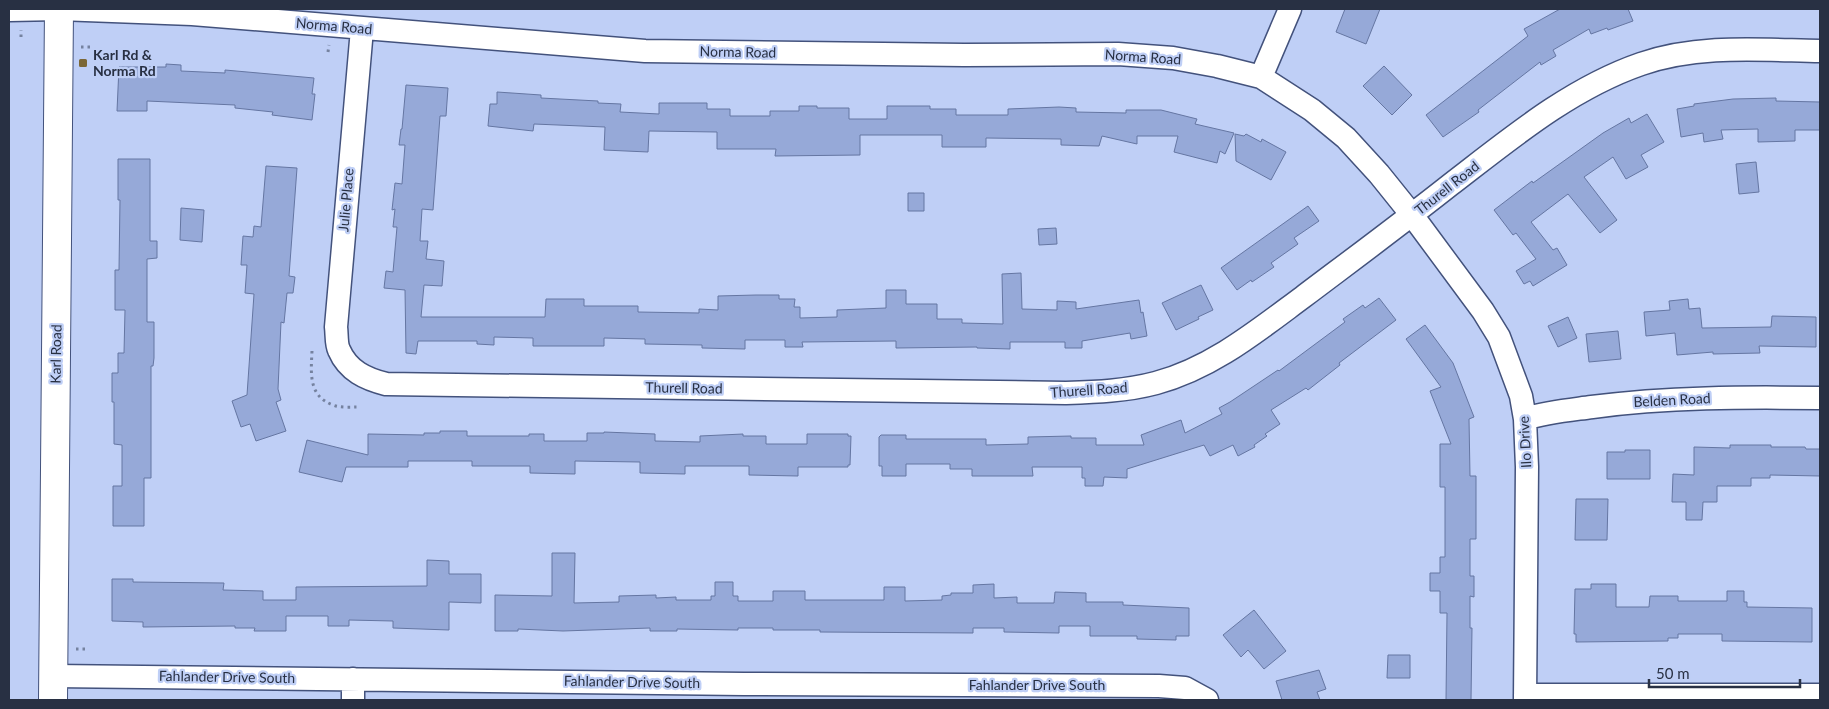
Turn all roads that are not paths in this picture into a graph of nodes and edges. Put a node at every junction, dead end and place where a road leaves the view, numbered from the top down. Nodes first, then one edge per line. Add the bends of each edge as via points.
1 (59, 9) edge
2 (1290, 9) edge
3 (9, 10) edge
4 (362, 28) junction
5 (1820, 51) edge
6 (1260, 77) junction
7 (1412, 215) junction
8 (352, 368) joint
9 (1820, 398) edge
10 (1525, 419) junction
11 (53, 688) edge
12 (353, 690) edge
13 (1820, 695) edge
14 (1525, 697) edge
15 (1207, 700) edge

1 - 3 street, Norma Road
1 - 4 street, Norma Road via 192,14
1 - 11 main road, Karl Road
2 - 6 street
4 - 6 street, Norma Road via 645,51 1118,54 1173,58
4 - 8 street, Julie Place via 336,327 338,350
5 - 7 street, Thurell Road via 1728,50 1684,54 1643,63 1602,79 1566,99 1511,138
6 - 7 street, Norma Road via 1312,110 1346,138
7 - 8 street, Thurell Road via 1238,345 1193,370 1156,383 1114,391 386,384 368,379
7 - 10 street, Ilo Drive via 1484,311 1499,337 1521,396
9 - 10 street, Belden Road via 1638,401
10 - 14 street, Ilo Drive
11 - 12 street, Fahlander Drive South
12 - 15 street, Fahlander Drive South via 1159,686 1185,688
13 - 14 street

